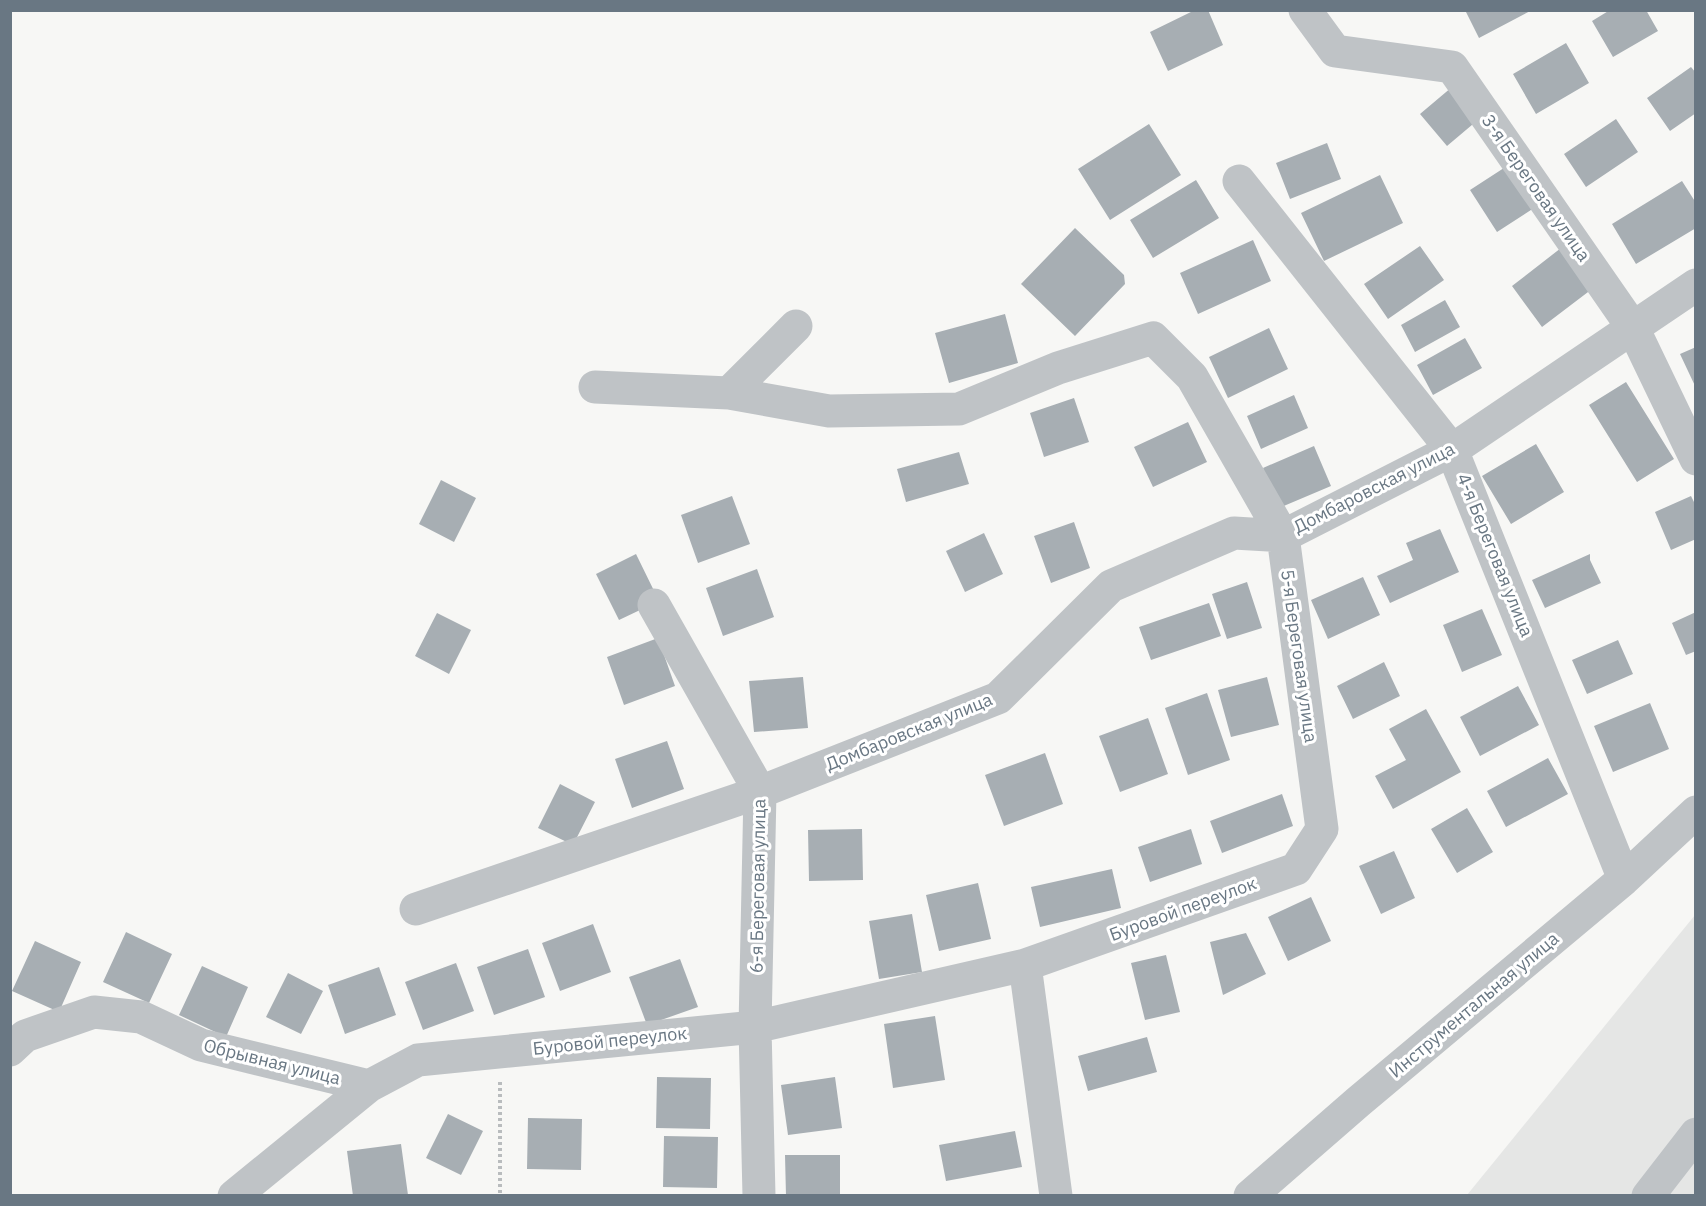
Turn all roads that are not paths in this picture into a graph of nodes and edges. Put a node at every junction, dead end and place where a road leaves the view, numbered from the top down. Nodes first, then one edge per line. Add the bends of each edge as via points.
1 (1305, 10) edge
2 (1239, 181) dead end
3 (1695, 285) edge
4 (796, 326) dead end
5 (1633, 328) junction
6 (595, 387) dead end
7 (729, 393) junction
8 (1452, 450) junction
9 (1695, 459) edge
10 (1283, 536) junction
11 (654, 605) dead end
12 (760, 792) junction
13 (1695, 812) edge
14 (1322, 829) joint
15 (1624, 879) junction
16 (416, 909) dead end
17 (1025, 965) junction
18 (755, 1027) junction
19 (10, 1050) edge
20 (369, 1086) junction
21 (1695, 1134) edge
22 (248, 1190) edge
23 (759, 1196) edge
24 (1056, 1196) edge
25 (1250, 1196) edge
26 (1648, 1196) edge

1 - 5 street, 3-я Береговая улица via 1335,51 1452,67
2 - 8 street, 4-я Береговая улица
3 - 5 street, Домбаровская улица
4 - 7 street
5 - 8 street, Домбаровская улица
5 - 9 street, 3-я Береговая улица
6 - 7 street, 5-я Береговая улица
7 - 10 street, 5-я Береговая улица via 829,411 959,409 1058,368 1153,338 1192,377
8 - 10 street, Домбаровская улица
8 - 15 street, 4-я Береговая улица
10 - 12 street, Домбаровская улица via 1234,533 1111,586 998,698
10 - 14 street, 5-я Береговая улица
11 - 12 street, 6-я Береговая улица
12 - 16 street, Домбаровская улица
12 - 18 street, 6-я Береговая улица
13 - 15 street, Инструментальная улица
14 - 17 street, Буровой переулок via 1296,868
15 - 25 street, Инструментальная улица
17 - 18 street, Буровой переулок
17 - 24 street
18 - 20 street, Буровой переулок via 418,1060
18 - 23 street, 6-я Береговая улица
19 - 20 street, Обрывная улица via 25,1036 94,1012 141,1017 201,1045
20 - 22 street, Буровой переулок
21 - 26 street

